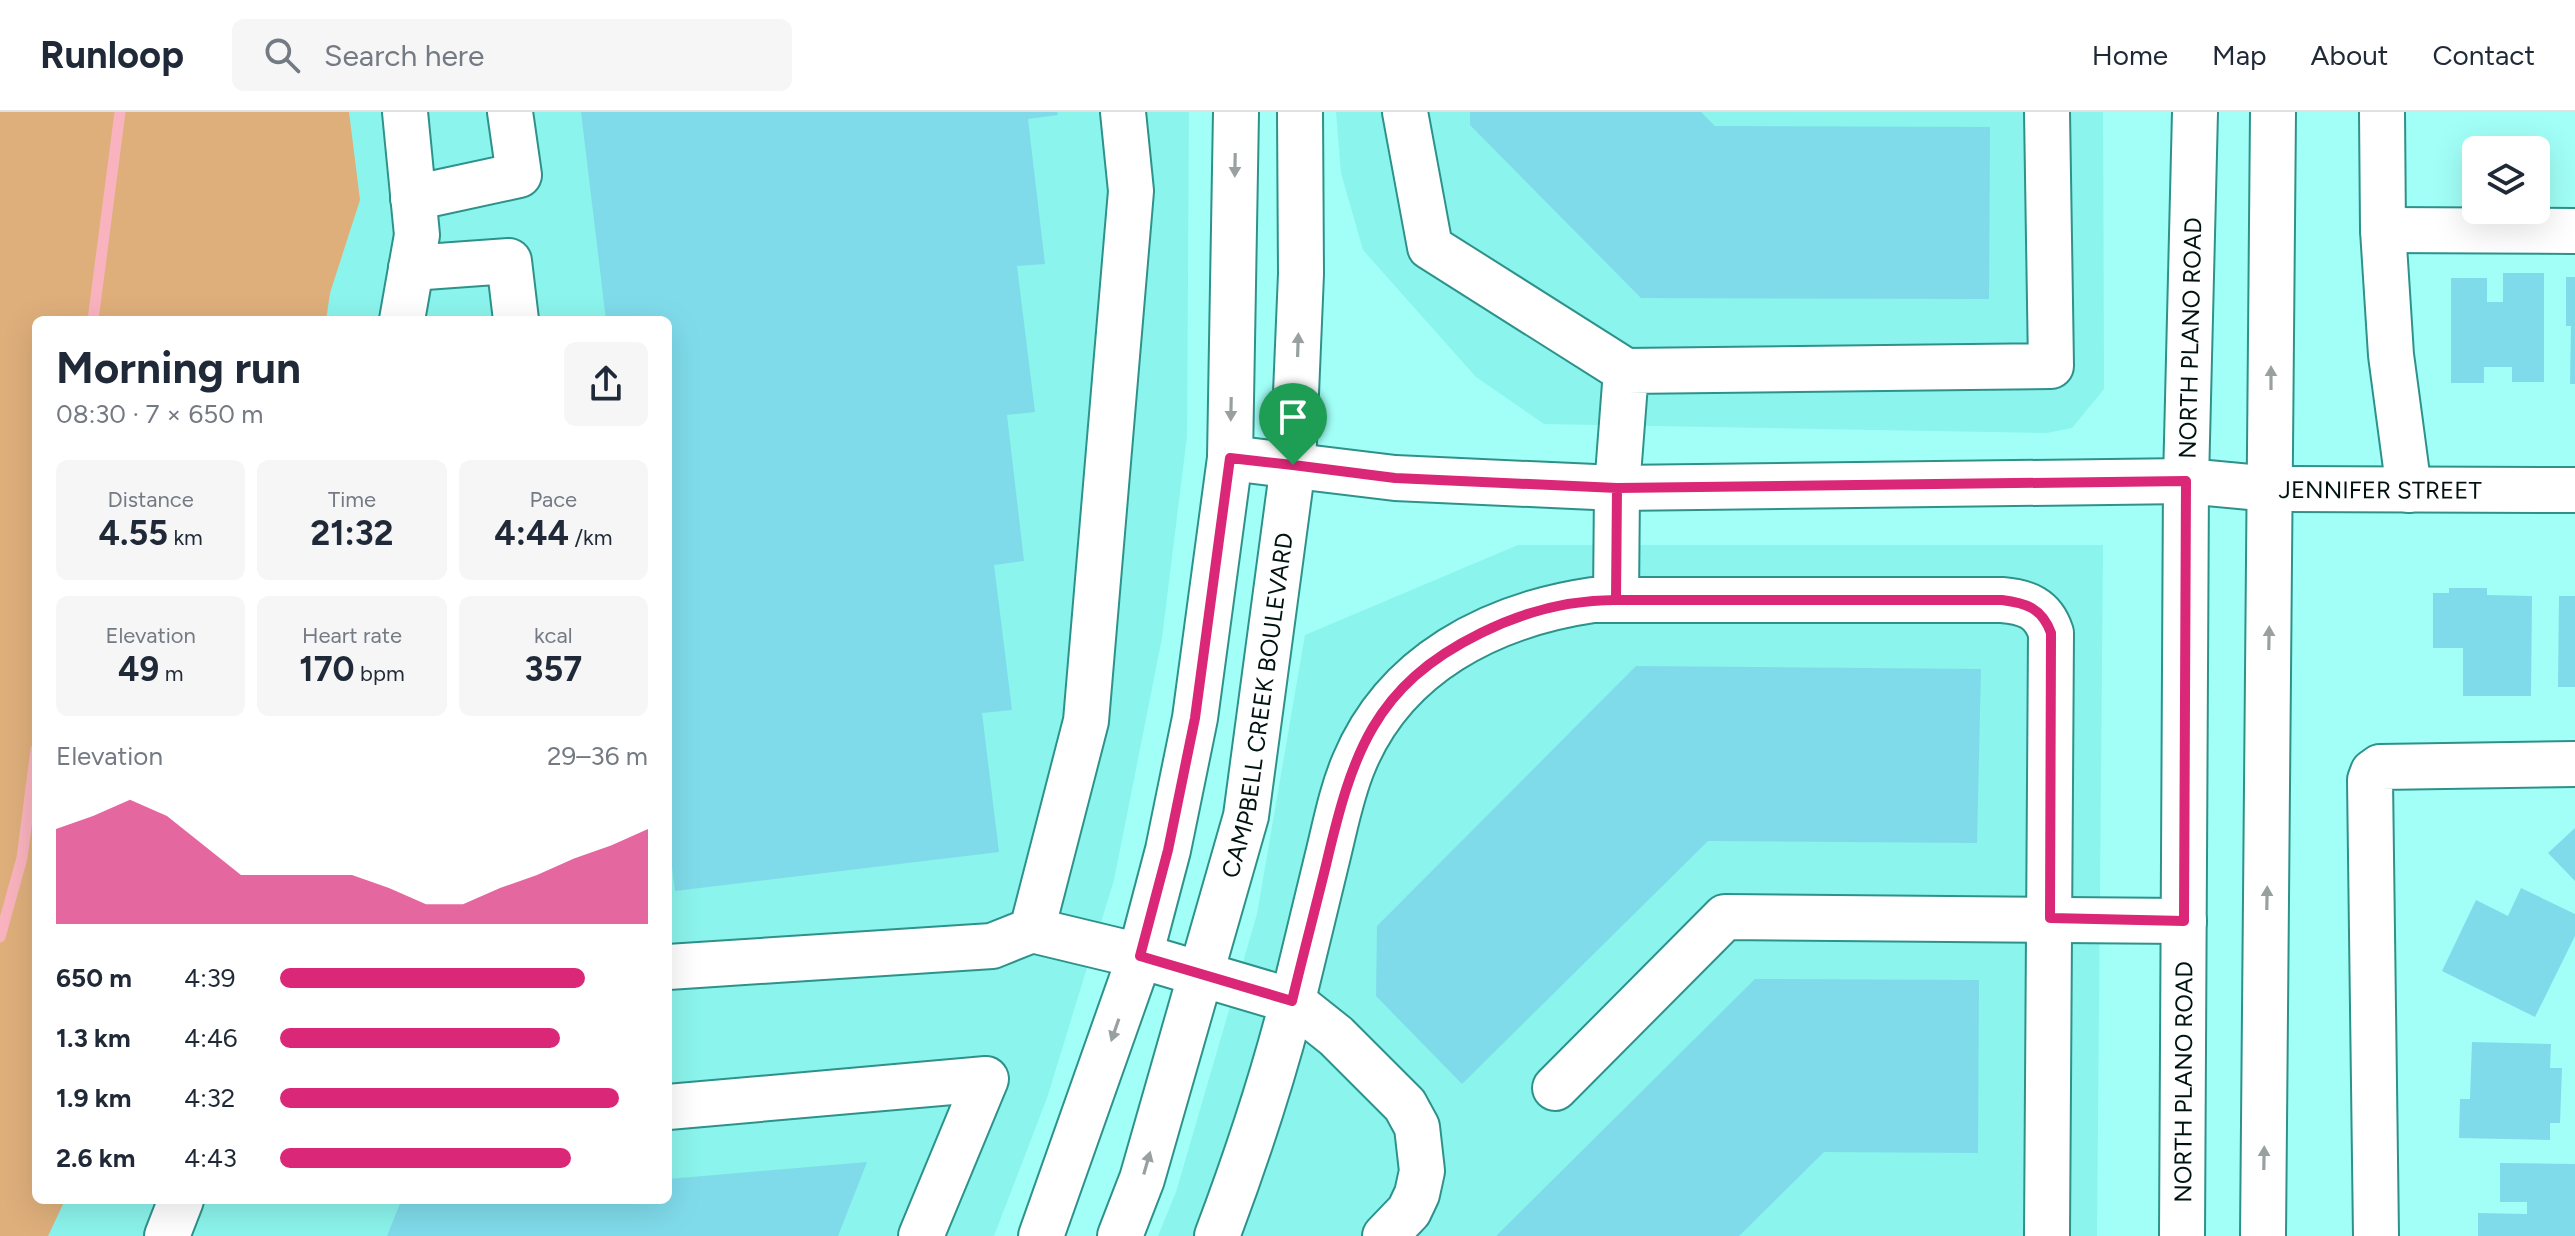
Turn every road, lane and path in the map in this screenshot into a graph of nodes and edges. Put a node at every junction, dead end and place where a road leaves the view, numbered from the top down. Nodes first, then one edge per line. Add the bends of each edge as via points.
1 (405, 112) edge
2 (510, 112) edge
3 (1123, 112) edge
4 (1236, 112) edge
5 (1300, 112) edge
6 (1405, 112) edge
7 (2047, 112) edge
8 (2195, 112) edge
9 (2273, 112) edge
10 (2382, 112) edge
11 (413, 198) junction
12 (2383, 230) junction
13 (2575, 231) edge
14 (411, 268) junction
15 (403, 316) edge
16 (516, 316) edge
17 (1626, 371) junction
18 (1230, 458) junction
19 (1293, 465) junction
20 (2186, 481) junction
21 (1617, 488) junction
22 (2271, 489) junction
23 (2409, 490) junction
24 (2575, 490) edge
25 (1616, 600) junction
26 (2575, 764) edge
27 (2050, 918) junction
28 (2184, 921) junction
29 (1032, 930) junction
30 (1140, 956) junction
31 (672, 967) edge
32 (1202, 974) junction
33 (1292, 1001) junction
34 (1555, 1088) dead end
35 (672, 1107) edge
36 (179, 1204) edge
37 (167, 1236) edge
38 (921, 1236) edge
39 (1041, 1236) edge
40 (1120, 1236) edge
41 (1217, 1236) edge
42 (1385, 1236) edge
43 (2047, 1236) edge
44 (2182, 1236) edge
45 (2263, 1236) edge
46 (2376, 1236) edge

1 - 11 street
2 - 11 street via 519,175
3 - 29 street via 1131,191 1086,721
4 -> 18 street
19 -> 5 street, CAMPBELL CREEK BOULEVARD via 1301,274
6 - 17 street via 1430,247
7 - 17 street via 2051,366
8 - 20 street, NORTH PLANO ROAD
22 -> 9 street
10 - 12 street
11 - 14 street via 417,235
12 - 13 street
12 - 23 street via 2391,355
14 - 15 street
14 - 16 street via 509,261
17 - 21 street
18 - 19 street, JENNIFER STREET
18 - 30 street via 1195,718
19 - 21 street, JENNIFER STREET via 1395,478
19 - 32 street, CAMPBELL CREEK BOULEVARD via 1246,816
20 - 21 street, JENNIFER STREET
20 - 22 street, JENNIFER STREET
20 - 28 street, NORTH PLANO ROAD
21 - 25 street
22 - 23 street, JENNIFER STREET
45 -> 22 street
23 - 24 street, JENNIFER STREET
25 - 27 street via 2002,600 2023,602 2038,611 2051,633
25 - 33 street via 1553,606 1503,622 1460,643 1396,694 1373,726 1350,775
26 - 46 street via 2380,767 2373,772
27 - 28 street
27 - 34 street via 1725,917
27 - 43 street
28 - 44 street, NORTH PLANO ROAD
29 - 30 street
29 - 31 street via 992,946
30 - 32 street
30 -> 39 street
32 - 33 street
40 -> 32 street, CAMPBELL CREEK BOULEVARD
33 - 41 street via 1255,1134
33 - 42 street via 1336,1036 1405,1105 1417,1127 1422,1171 1417,1194
35 - 38 street via 986,1079
36 - 37 street

